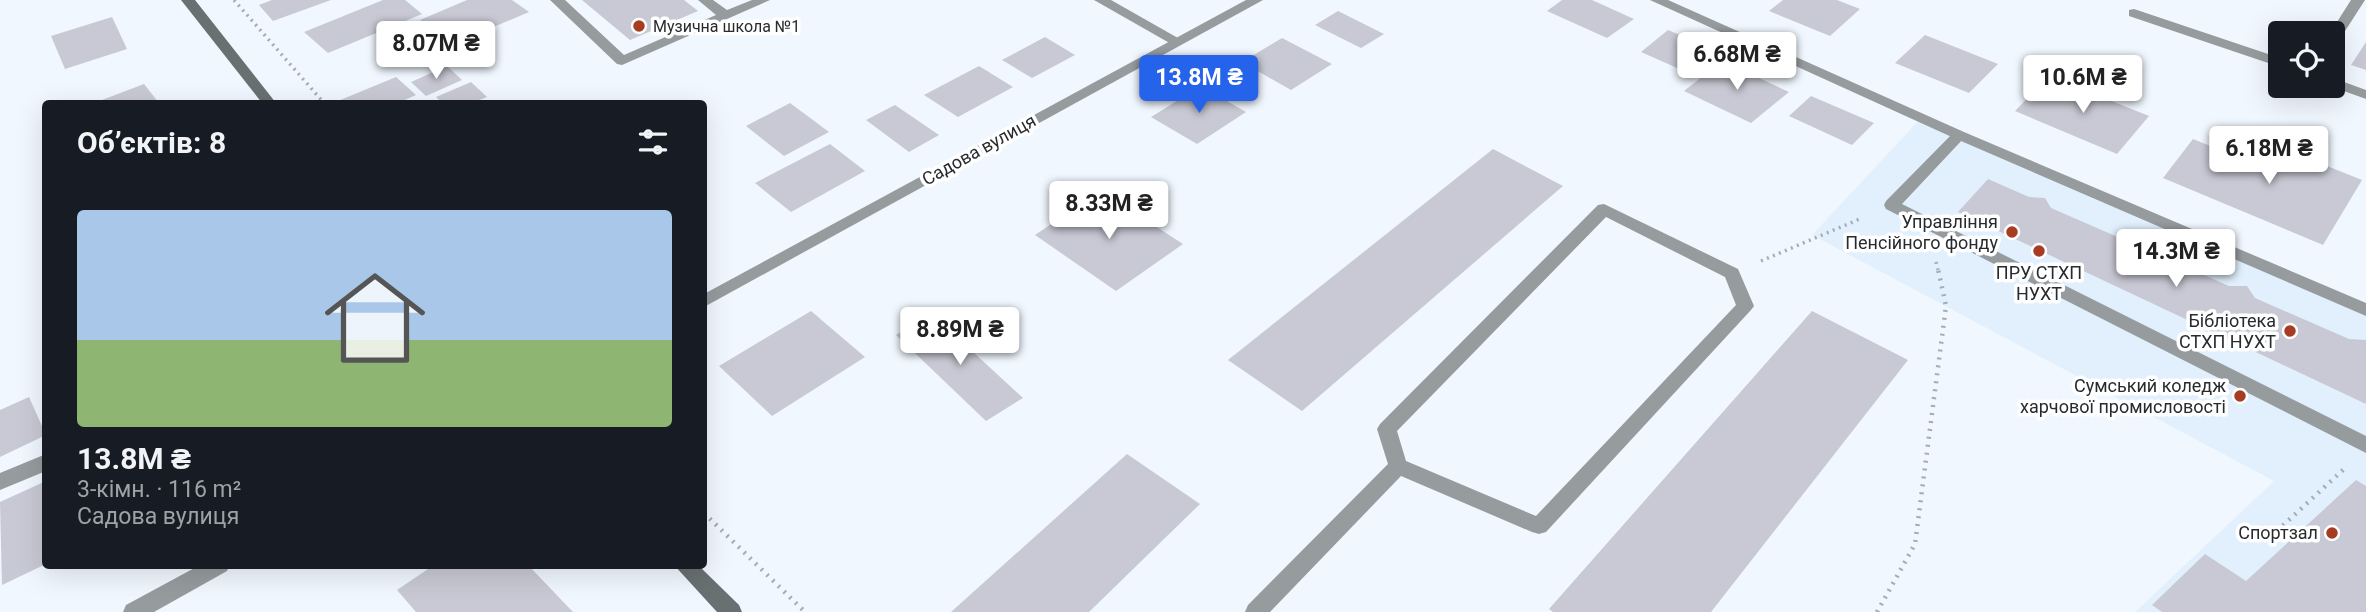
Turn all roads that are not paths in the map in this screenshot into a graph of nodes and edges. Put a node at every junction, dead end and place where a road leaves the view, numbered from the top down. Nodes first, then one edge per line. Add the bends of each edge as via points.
1 (188, 0) edge
2 (557, 0) edge
3 (705, 0) edge
4 (763, 0) edge
5 (1101, 0) edge
6 (1256, 0) edge
7 (1657, 0) edge
8 (2358, 0) edge
9 (2134, 13) dead end
10 (726, 16) junction
11 (2345, 21) edge
12 (1178, 41) junction
13 (2268, 59) edge
14 (2345, 87) edge
15 (2366, 95) edge
16 (267, 100) edge
17 (1959, 135) junction
18 (707, 299) edge
19 (2366, 310) edge
20 (2366, 445) edge
21 (42, 464) edge
22 (1398, 466) junction
23 (0, 482) edge
24 (213, 569) edge
25 (688, 569) edge
26 (134, 612) edge
27 (730, 612) edge
28 (1256, 612) edge

1 - 16 street
2 - 10 street via 622,61
3 - 10 street
4 - 10 street
5 - 12 street
6 - 12 street, Садова вулиця
7 - 17 street
8 - 11 street
9 - 13 street
12 - 18 street, Садова вулиця
14 - 15 street
17 - 19 street
17 - 20 street via 1892,205
21 - 23 street
22 - 22 street via 1539,526 1745,306 1732,273 1604,209 1387,429
22 - 28 street
24 - 26 street
25 - 27 street

